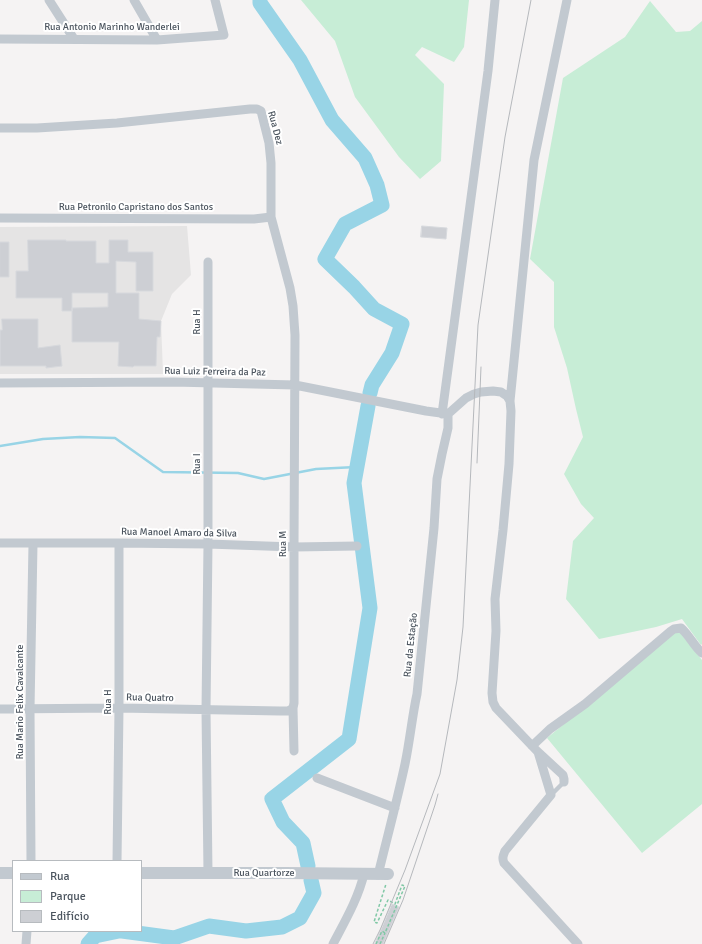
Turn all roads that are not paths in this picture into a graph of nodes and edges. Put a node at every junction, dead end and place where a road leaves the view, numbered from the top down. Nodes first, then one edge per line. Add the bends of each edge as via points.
1 (49, 0) edge
2 (134, 0) edge
3 (215, 0) edge
4 (495, 0) edge
5 (567, 0) edge
6 (0, 39) edge
7 (74, 39) junction
8 (156, 40) junction
9 (0, 128) edge
10 (271, 217) junction
11 (0, 218) edge
12 (208, 262) dead end
13 (0, 383) edge
14 (207, 383) junction
15 (295, 385) junction
16 (510, 401) junction
17 (445, 414) junction
18 (0, 543) edge
19 (119, 543) junction
20 (33, 544) junction
21 (208, 544) junction
22 (357, 546) dead end
23 (294, 547) junction
24 (702, 653) edge
25 (294, 705) junction
26 (119, 708) junction
27 (0, 709) edge
28 (30, 709) junction
29 (206, 710) junction
30 (535, 748) junction
31 (294, 751) dead end
32 (317, 778) dead end
33 (564, 782) joint
34 (551, 795) junction
35 (395, 808) junction
36 (31, 860) edge
37 (117, 860) edge
38 (0, 873) edge
39 (12, 873) edge
40 (142, 873) edge
41 (208, 873) junction
42 (364, 874) junction
43 (382, 875) joint
44 (27, 932) edge
45 (26, 944) edge
46 (333, 944) edge
47 (578, 944) edge

1 - 7 street
2 - 8 street
3 - 8 street, Rua Antonio Marinho Wanderlei via 224,35
4 - 17 street, Rua da Estação
5 - 16 street via 534,160
6 - 7 street, Rua Antonio Marinho Wanderlei
7 - 8 street, Rua Antonio Marinho Wanderlei
9 - 10 street, Rua Dez via 117,123 257,109 261,111 269,143
10 - 11 street, Rua Petronilo Capristano dos Santos
10 - 15 street, Rua Dez via 293,306
12 - 14 street, Rua H
13 - 14 street, Rua Luiz Ferreira da Paz
14 - 15 street, Rua Luiz Ferreira da Paz
14 - 21 street, Rua I
15 - 17 street, Rua Luiz Ferreira da Paz
15 - 23 street, Rua M
16 - 17 street via 501,392 481,392 466,398
16 - 30 street via 512,411 509,464 495,599 496,631 492,693 496,708
17 - 35 street, Rua da Estação via 448,428 437,479 417,694
18 - 20 street, Rua Manoel Amaro da Silva
19 - 20 street, Rua Manoel Amaro da Silva
19 - 21 street, Rua Manoel Amaro da Silva
19 - 26 street, Rua H
20 - 28 street, Rua Mario Felix Cavalcante
21 - 23 street, Rua Manoel Amaro da Silva
21 - 29 street, Rua I
22 - 23 street, Rua Manoel Amaro da Silva
23 - 25 street, Rua M
24 - 30 street via 680,628 674,629 585,704 550,729
25 - 29 street, Rua Quatro via 288,710 280,711
25 - 31 street, Rua M
26 - 28 street, Rua Quatro
26 - 29 street, Rua Quatro
26 - 37 street, Rua H
27 - 28 street, Rua Quatro
28 - 36 street, Rua Mario Felix Cavalcante
29 - 41 street, Rua I
30 - 33 street via 563,775
30 - 34 street
32 - 35 street
33 - 34 lane
34 - 47 street via 502,856 504,863
35 - 43 street, Rua da Estação
38 - 39 street
40 - 41 street, Rua Quartorze
41 - 42 street, Rua Quartorze
42 - 43 street, Rua Quartorze
42 - 46 street via 354,905
44 - 45 street

